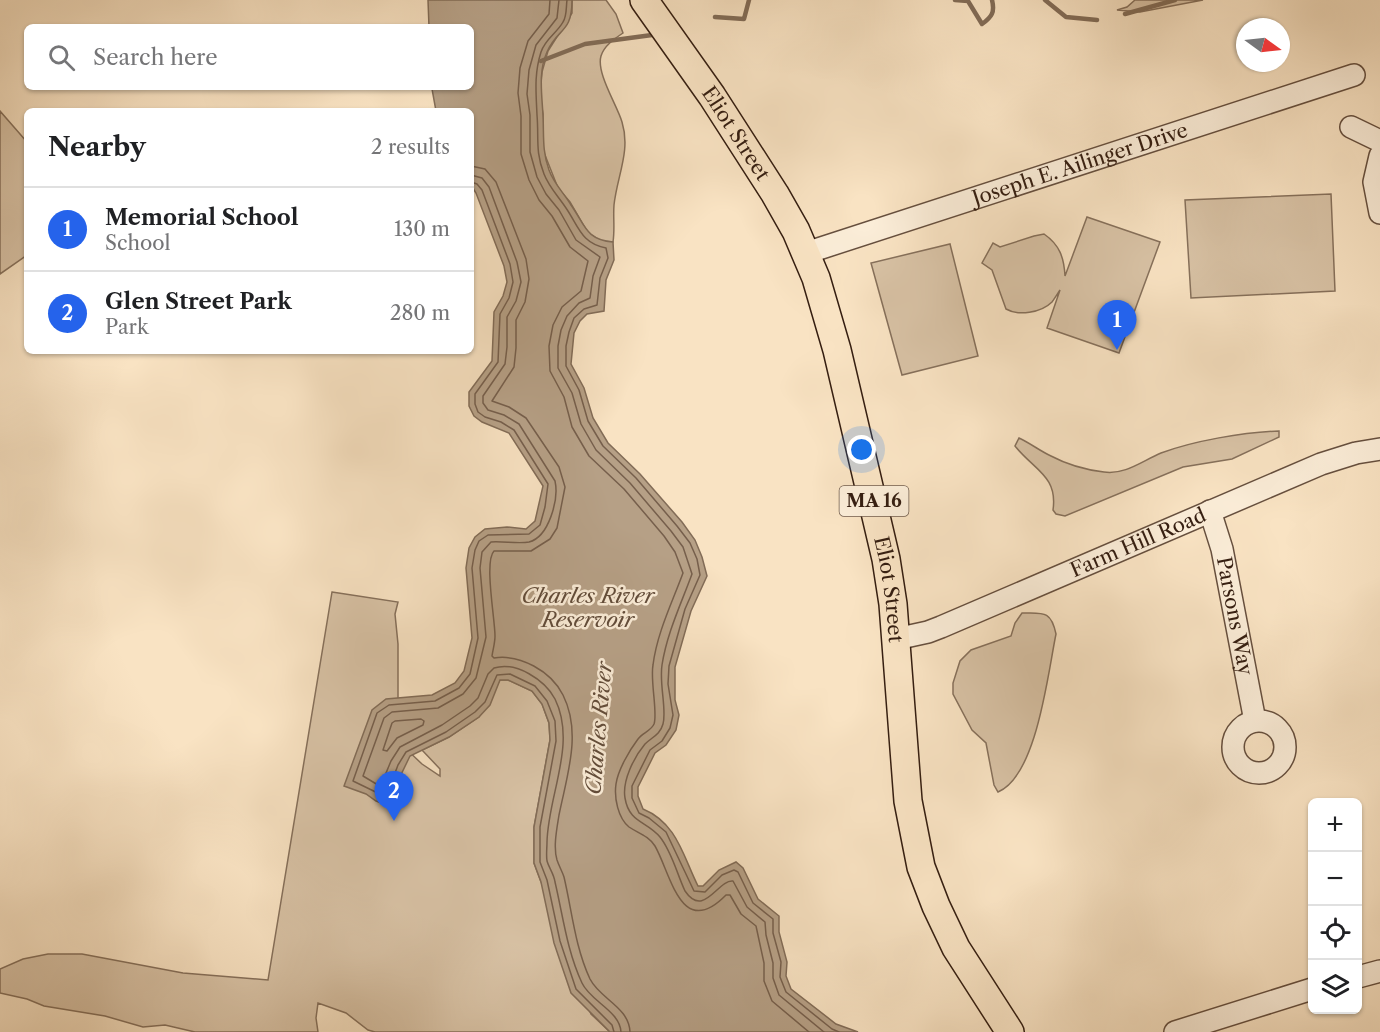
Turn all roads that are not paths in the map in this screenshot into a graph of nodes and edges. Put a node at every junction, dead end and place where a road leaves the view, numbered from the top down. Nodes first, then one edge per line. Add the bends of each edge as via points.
1 (644, 0) edge
2 (1354, 75) dead end
3 (1351, 127) dead end
4 (1380, 141) edge
5 (1380, 156) edge
6 (1380, 213) edge
7 (806, 253) junction
8 (1380, 449) edge
9 (1210, 511) junction
10 (896, 639) junction
11 (1255, 721) dead end
12 (1380, 971) edge
13 (1362, 976) edge
14 (1308, 990) edge
15 (1010, 1032) edge
16 (1175, 1032) edge

1 - 7 main road, Eliot Street / MA 16 via 744,147
2 - 7 street, Joseph E. Ailinger Drive
3 - 4 street
5 - 6 street via 1374,182
7 - 10 main road, Eliot Street / MA 16 via 826,306 861,446 886,559
8 - 9 street, Farm Hill Road via 1321,464
9 - 10 street, Farm Hill Road via 941,627
9 - 11 street, Parsons Way via 1222,549
10 - 15 main road, Eliot Street / MA 16 via 911,822 921,867 956,948
12 - 13 street
14 - 16 street

